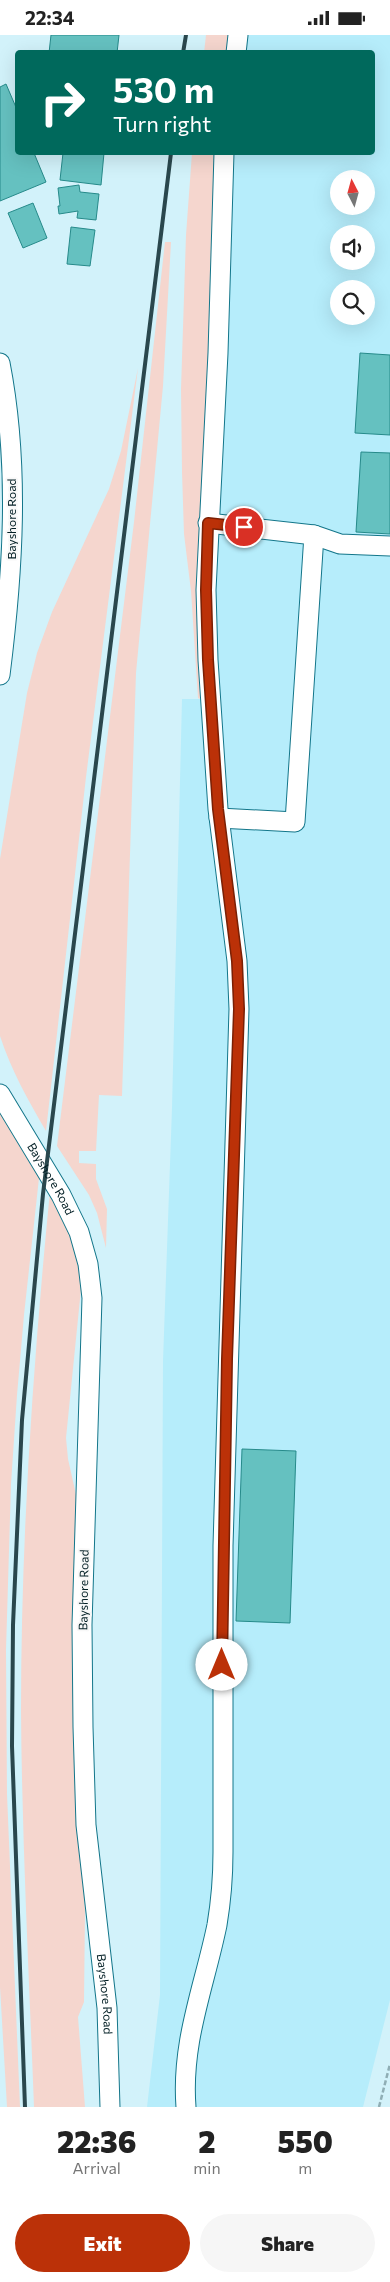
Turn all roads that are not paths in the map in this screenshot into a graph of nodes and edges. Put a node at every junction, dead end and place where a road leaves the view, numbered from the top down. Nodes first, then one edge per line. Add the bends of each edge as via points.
1 (238, 35) edge
2 (236, 50) edge
3 (224, 155) edge
4 (0, 363) edge
5 (208, 523) junction
6 (314, 535) junction
7 (390, 546) edge
8 (0, 675) edge
9 (219, 819) junction
10 (0, 1095) edge
11 (110, 2107) edge
12 (186, 2107) edge

1 - 2 street
3 - 5 street via 218,353
4 - 8 street, Bayshore Road via 8,423 13,511 10,600
5 - 6 street
5 - 9 street via 208,660
6 - 7 street via 340,543
6 - 9 street via 295,822
9 - 12 street via 237,961 239,1009 223,1536 223,1853 216,1925 186,2059
10 - 11 street, Bayshore Road via 61,1195 79,1232 88,1263 92,1298 82,1625 84,1767 91,1885 107,2008

